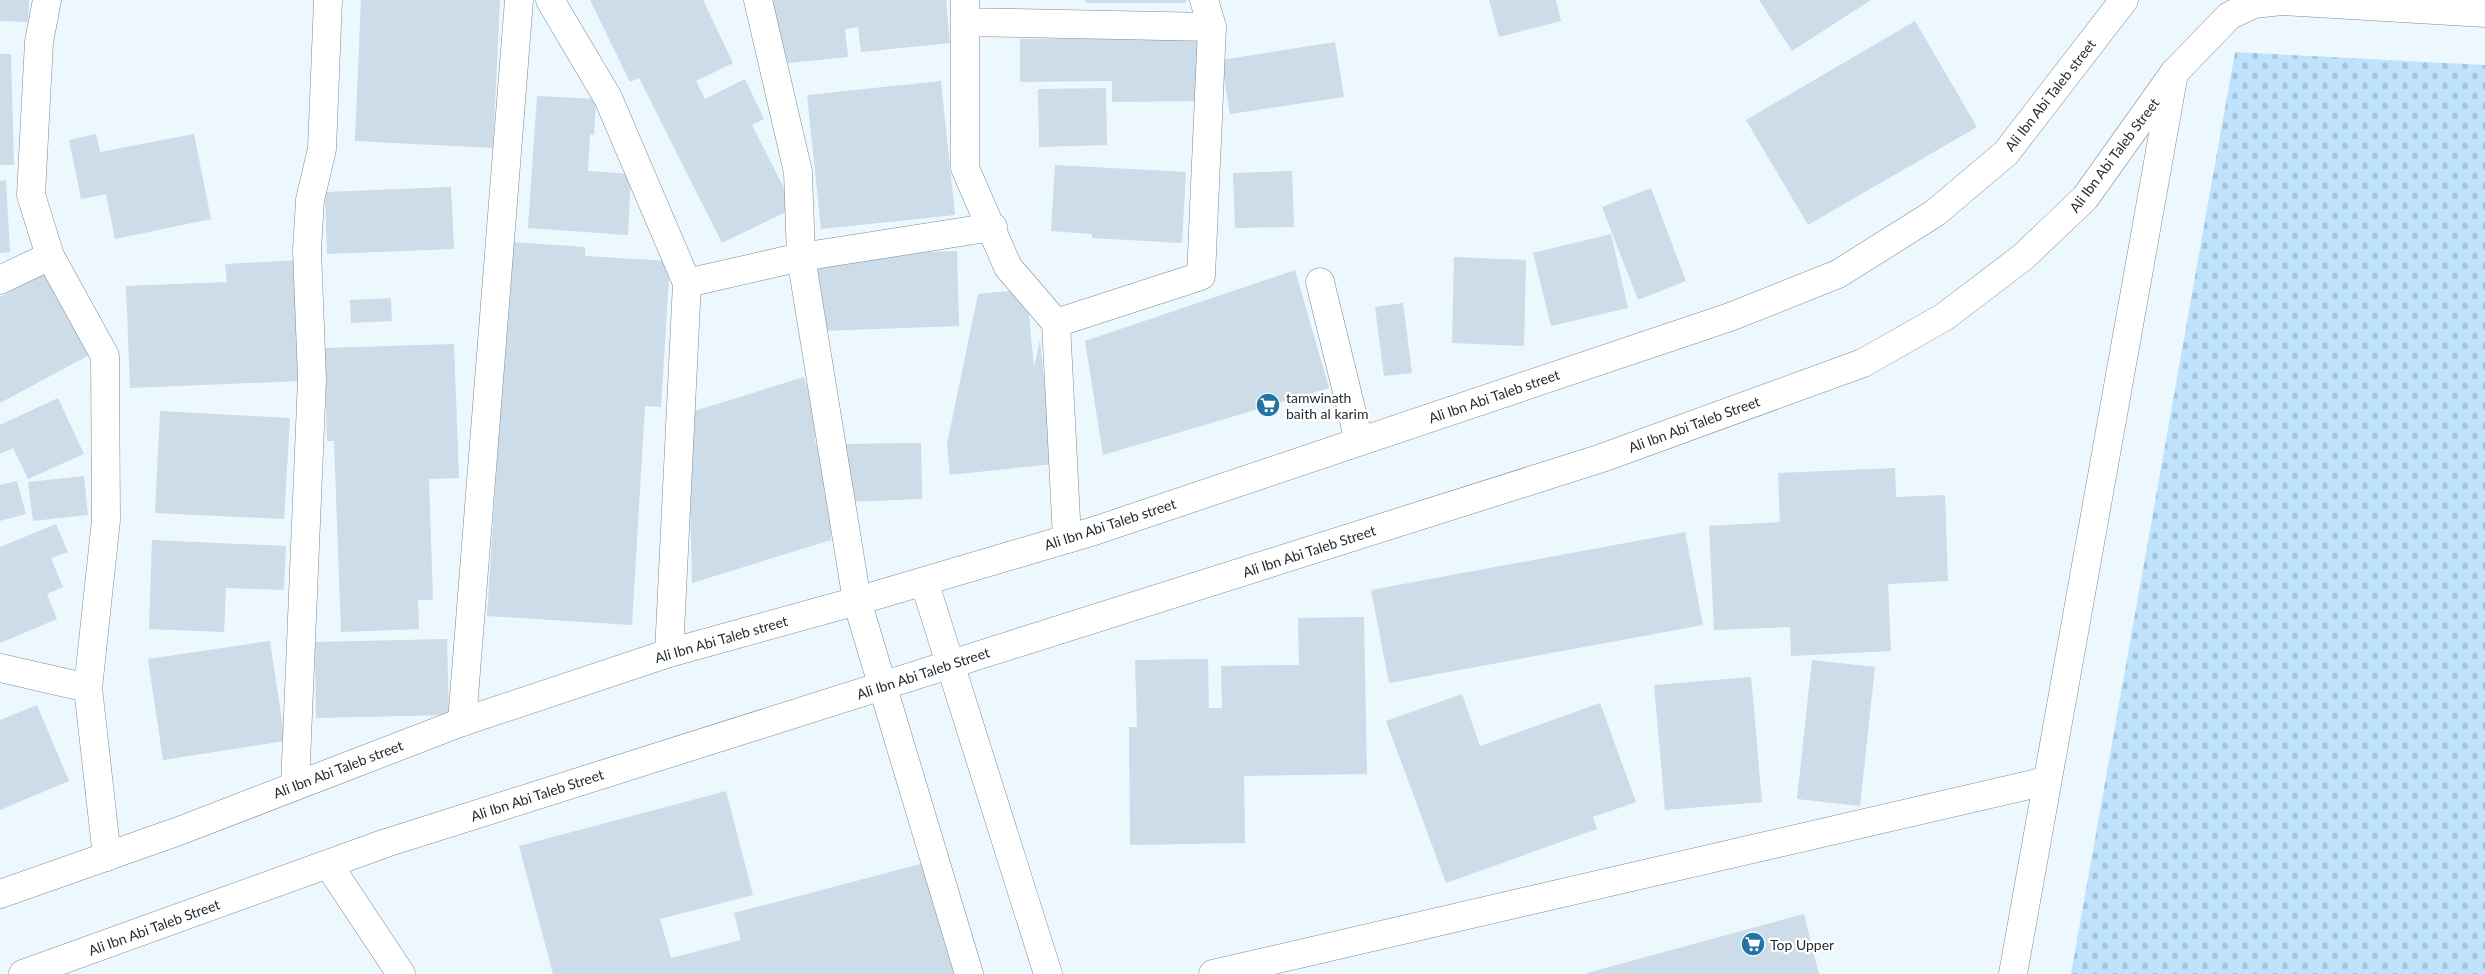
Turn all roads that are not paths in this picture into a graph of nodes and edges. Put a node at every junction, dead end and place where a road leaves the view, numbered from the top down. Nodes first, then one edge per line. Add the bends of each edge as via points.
1 (47, 0) edge
2 (328, 0) edge
3 (519, 0) edge
4 (550, 0) edge
5 (758, 0) edge
6 (1204, 0) edge
7 (2124, 0) edge
8 (965, 11) edge
9 (2485, 13) edge
10 (1212, 27) junction
11 (2174, 73) junction
12 (992, 227) junction
13 (50, 256) junction
14 (802, 257) junction
15 (0, 280) edge
16 (1320, 282) dead end
17 (687, 283) junction
18 (1056, 323) junction
19 (1359, 442) junction
20 (1067, 539) junction
21 (924, 581) junction
22 (857, 601) junction
23 (669, 653) junction
24 (951, 664) junction
25 (0, 668) edge
26 (882, 686) junction
27 (88, 688) junction
28 (462, 722) junction
29 (2046, 781) junction
30 (295, 786) junction
31 (107, 856) junction
32 (328, 864) junction
33 (0, 894) edge
34 (23, 974) edge
35 (401, 974) edge
36 (969, 974) edge
37 (1048, 974) edge
38 (1213, 974) edge
39 (2013, 974) edge

1 - 13 street via 39,42 30,195
2 - 30 street via 322,150 310,200 307,250 312,379
3 - 28 street
4 - 17 street via 608,98
5 - 14 street via 798,172
6 - 10 street
7 - 19 street, Ali Ibn Abi Taleb street via 2006,153 1935,213 1838,274 1730,316
8 - 10 street
8 - 12 street via 965,168
9 - 11 street, Ali Ibn Abi Taleb Street via 2281,1 2254,4 2229,16
10 - 18 street via 1201,276
11 - 24 street, Ali Ibn Abi Taleb Street via 2085,198 2056,228 1944,317 1863,363 1602,458
11 - 29 street
12 - 14 street
12 - 18 street via 1008,267
13 - 15 street
13 - 27 street via 105,356 106,520
14 - 17 street
14 - 22 street
16 - 19 street
17 - 23 street
18 - 20 street
19 - 20 street, Ali Ibn Abi Taleb street
20 - 21 street, Ali Ibn Abi Taleb street
21 - 22 street, Ali Ibn Abi Taleb street
21 - 24 street
22 - 23 street, Ali Ibn Abi Taleb street
22 - 26 street
23 - 28 street, Ali Ibn Abi Taleb street
24 - 26 street, Ali Ibn Abi Taleb Street
24 - 37 street
25 - 27 street
26 - 32 street, Ali Ibn Abi Taleb Street
26 - 36 street
27 - 31 street
28 - 30 street, Ali Ibn Abi Taleb street
29 - 38 street
29 - 39 street
30 - 31 street, Ali Ibn Abi Taleb street
31 - 33 street, Ali Ibn Abi Taleb street
32 - 34 street, Ali Ibn Abi Taleb Street
32 - 35 street

